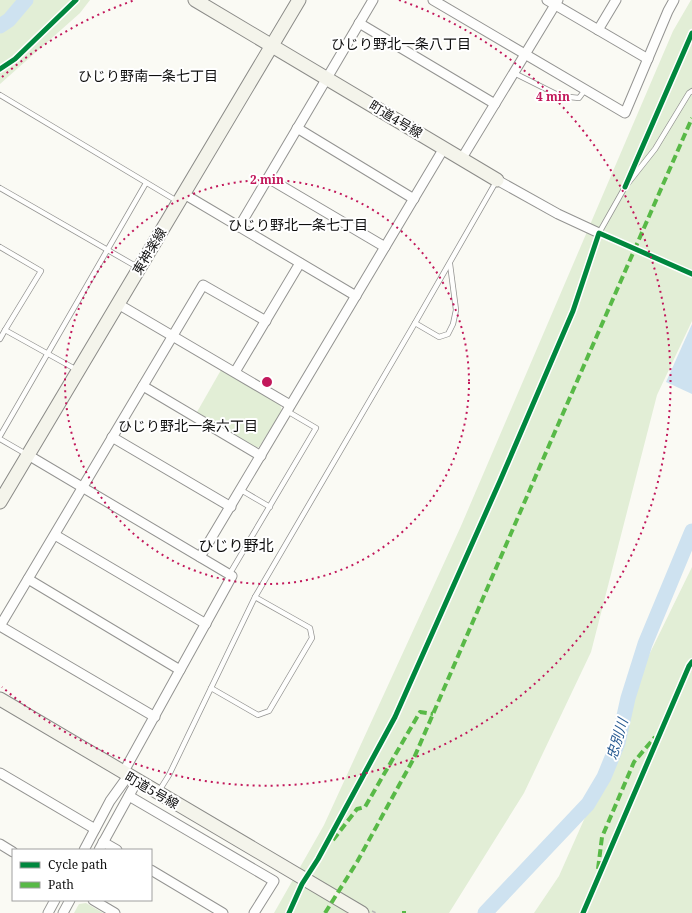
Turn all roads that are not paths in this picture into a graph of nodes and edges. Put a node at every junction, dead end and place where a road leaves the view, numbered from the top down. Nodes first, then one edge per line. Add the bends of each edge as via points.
1 (195, 0) edge
2 (299, 0) edge
3 (373, 0) edge
4 (433, 0) edge
5 (616, 0) edge
6 (674, 0) edge
7 (554, 2) edge
8 (359, 24) junction
9 (598, 30) junction
10 (272, 45) junction
11 (525, 54) junction
12 (648, 59) junction
13 (514, 73) junction
14 (327, 78) junction
15 (585, 90) junction
16 (692, 92) edge
17 (0, 95) edge
18 (495, 104) junction
19 (297, 128) junction
20 (444, 148) junction
21 (462, 158) junction
22 (268, 178) junction
23 (497, 180) junction
24 (146, 183) junction
25 (0, 188) edge
26 (181, 198) junction
27 (414, 199) junction
28 (239, 227) junction
29 (599, 233) joint
30 (0, 247) edge
31 (385, 247) junction
32 (107, 250) junction
33 (300, 263) junction
34 (450, 264) junction
35 (139, 268) junction
36 (356, 296) junction
37 (118, 304) junction
38 (266, 321) junction
39 (415, 324) junction
40 (5, 330) junction
41 (173, 336) junction
42 (0, 339) edge
43 (48, 354) junction
44 (78, 370) junction
45 (235, 372) junction
46 (143, 386) junction
47 (289, 408) junction
48 (1, 435) edge
49 (112, 437) junction
50 (28, 455) junction
51 (261, 456) junction
52 (81, 488) junction
53 (241, 490) junction
54 (0, 502) edge
55 (231, 507) junction
56 (270, 507) junction
57 (55, 535) junction
58 (200, 557) junction
59 (229, 575) junction
60 (28, 579) junction
61 (255, 597) junction
62 (206, 624) junction
63 (0, 626) edge
64 (180, 670) junction
65 (211, 688) junction
66 (0, 699) edge
67 (155, 717) junction
68 (0, 773) edge
69 (130, 777) junction
70 (158, 793) junction
71 (129, 796) junction
72 (95, 829) junction
73 (0, 844) edge
74 (101, 846) edge
75 (85, 849) edge
76 (113, 849) edge
77 (12, 851) edge
78 (152, 871) edge
79 (54, 901) edge
80 (69, 901) edge
81 (95, 901) edge
82 (48, 913) edge
83 (63, 913) edge
84 (115, 913) edge
85 (223, 913) edge
86 (254, 913) edge
87 (362, 913) edge

1 - 10 street, 町道4号線
2 - 10 street, 東神楽線
3 - 8 street
4 - 11 street
5 - 9 street
6 - 12 street
7 - 9 street
7 - 11 street
8 - 14 street
8 - 18 street
9 - 12 street
10 - 14 street, 町道4号線
10 - 26 street, 東神楽線
11 - 13 street
11 - 15 street
12 - 15 street via 625,113
13 - 15 lane via 560,96 579,98
13 - 18 street
14 - 19 street
14 - 20 street, 町道4号線
16 - 29 lane via 655,149 625,187
17 - 24 lane
18 - 21 street
19 - 22 street
19 - 27 street
20 - 21 street, 町道4号線
20 - 27 street
21 - 23 street, 町道4号線
22 - 28 street
22 - 31 street
23 - 29 street, 町道4号線 via 558,214
23 - 34 lane
24 - 26 lane
24 - 32 lane
25 - 32 lane
26 - 28 street
26 - 35 street, 東神楽線
27 - 31 street
28 - 33 street
30 - 40 lane via 41,271
31 - 36 street
32 - 35 lane
32 - 43 lane
33 - 36 street
33 - 38 street
34 - 39 lane
34 - 39 lane via 456,310 454,324 448,334 440,337
35 - 37 street, 東神楽線
36 - 47 street
37 - 41 street
37 - 44 street, 東神楽線
38 - 41 street via 203,285
38 - 45 street
39 - 61 lane
40 - 42 lane
40 - 43 lane
41 - 45 street
41 - 46 street
43 - 44 lane
43 - 48 lane
44 - 50 street, 東神楽線
45 - 47 street
46 - 49 street
46 - 51 street
47 - 51 street
47 - 56 lane via 316,428
48 - 50 lane
49 - 52 street
49 - 55 street
50 - 52 street
50 - 54 street, 東神楽線
51 - 53 street
52 - 57 street
52 - 58 street
53 - 55 street
53 - 56 lane
55 - 58 street
56 - 59 lane
57 - 60 street
57 - 62 street
58 - 59 street
59 - 62 street via 232,576
60 - 63 street
60 - 64 street
61 - 65 lane
61 - 65 lane via 310,628 312,638 269,711 258,716
62 - 64 street
63 - 67 street
64 - 67 street
65 - 70 lane
66 - 69 street, 町道5号線
67 - 69 street
68 - 72 street
69 - 70 street, 町道5号線
69 - 71 street
69 - 72 street via 110,801
70 - 87 street, 町道5号線
71 - 74 street
71 - 86 street via 274,881
72 - 75 street
73 - 77 street
74 - 76 street
78 - 85 street
79 - 82 street
80 - 83 street
81 - 84 street

